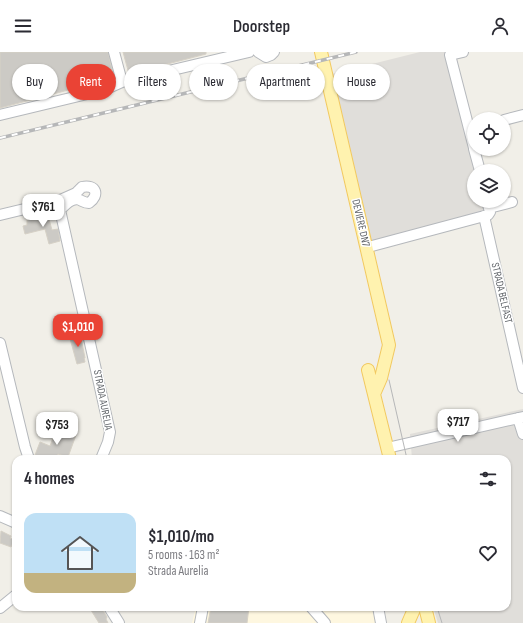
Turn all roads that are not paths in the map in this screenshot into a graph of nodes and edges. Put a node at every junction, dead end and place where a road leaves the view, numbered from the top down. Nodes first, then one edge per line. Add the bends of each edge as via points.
1 (114, 52) edge
2 (249, 52) edge
3 (258, 52) edge
4 (274, 52) edge
5 (321, 52) edge
6 (463, 52) edge
7 (122, 82) junction
8 (467, 112) edge
9 (0, 114) edge
10 (523, 115) edge
11 (511, 118) edge
12 (487, 208) edge
13 (0, 215) edge
14 (372, 246) dead end
15 (0, 343) edge
16 (368, 370) dead end
17 (523, 388) edge
18 (374, 394) junction
19 (521, 417) edge
20 (523, 434) edge
21 (388, 453) edge
22 (28, 455) edge
23 (103, 455) edge
24 (0, 516) edge
25 (12, 521) edge
26 (12, 598) edge
27 (0, 608) edge
28 (111, 611) edge
29 (202, 611) edge
30 (314, 611) edge
31 (379, 611) edge
32 (413, 611) edge
33 (426, 611) edge
34 (116, 622) edge
35 (382, 622) edge
36 (200, 623) edge
37 (325, 623) edge
38 (408, 623) edge
39 (429, 623) edge

1 - 7 street
2 - 7 street
3 - 4 street via 266,57
5 - 18 main road, DEVIERE DN7 via 389,345
6 - 8 street via 450,55
7 - 9 street via 104,90
10 - 11 street
12 - 14 street
12 - 17 street, STRADA BELFAST
13 - 23 street, STRADA AURELIA via 59,205 110,432
15 - 22 street
16 - 18 main road
18 - 21 main road
19 - 20 street
19 - 21 street
24 - 25 street
26 - 27 street
28 - 34 street
29 - 36 street
30 - 37 street
31 - 35 street
32 - 38 main road
33 - 39 main road

